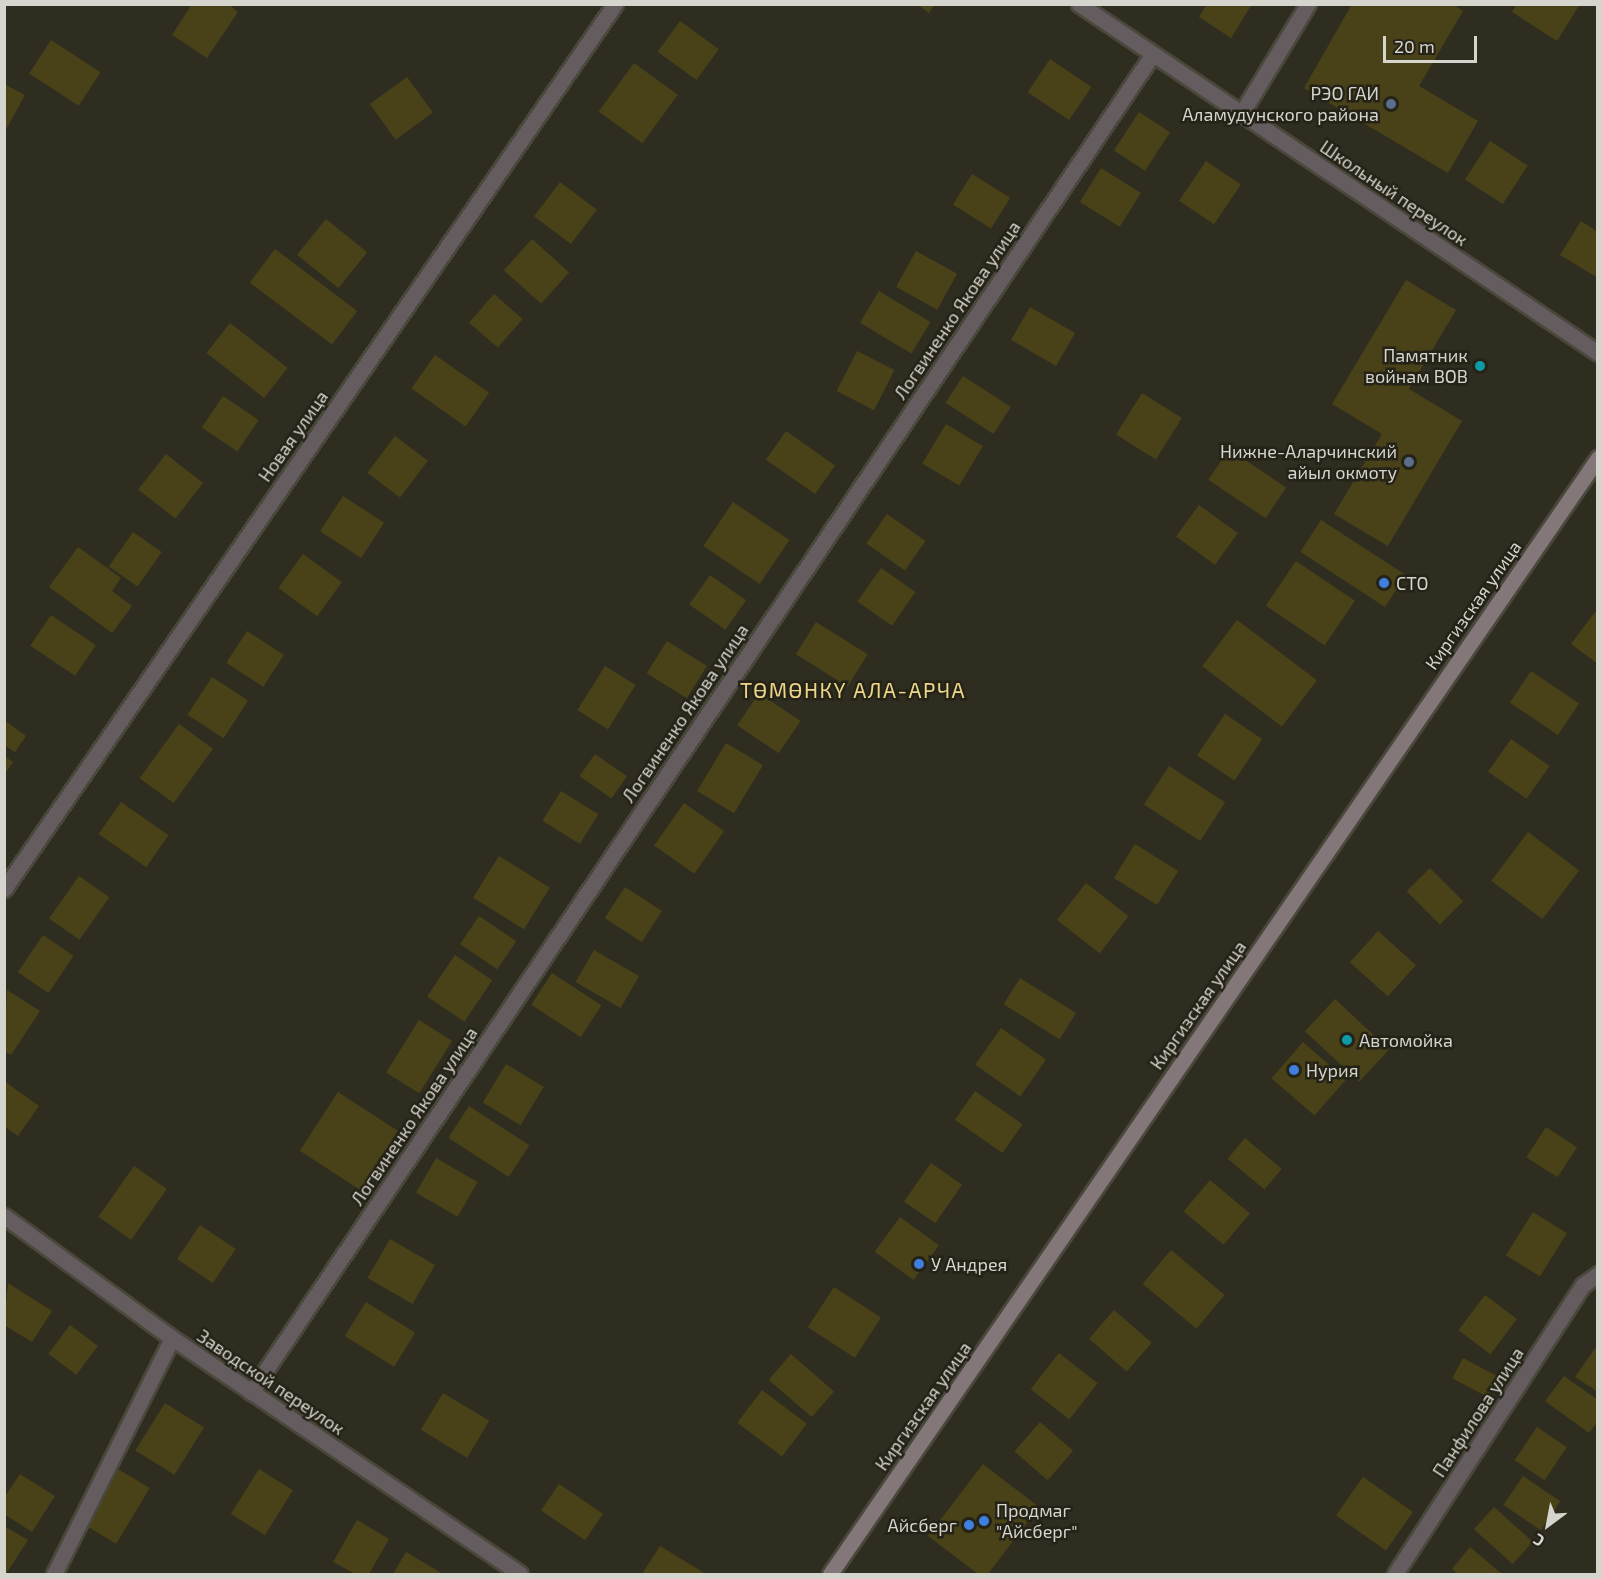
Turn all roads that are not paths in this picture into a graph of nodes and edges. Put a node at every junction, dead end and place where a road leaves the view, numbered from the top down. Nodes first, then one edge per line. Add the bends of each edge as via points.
1 (615, 4) edge
2 (1079, 4) edge
3 (1308, 4) edge
4 (1152, 55) junction
5 (1241, 114) junction
6 (1598, 353) edge
7 (1598, 459) edge
8 (4, 889) edge
9 (4, 1216) edge
10 (1598, 1274) edge
11 (172, 1338) junction
12 (251, 1392) junction
13 (54, 1575) edge
14 (520, 1575) edge
15 (830, 1575) edge
16 (1395, 1575) edge

1 - 8 street, Новая улица
2 - 4 street, Школьный переулок
3 - 5 street
4 - 5 street, Школьный переулок
4 - 12 street, Логвиненко Якова улица
5 - 6 street, Школьный переулок
7 - 15 main road, Киргизская улица
9 - 11 street, Заводской переулок
10 - 16 street, Панфилова улица via 1583,1285
11 - 12 street, Заводской переулок
11 - 13 street
12 - 14 street, Заводской переулок

